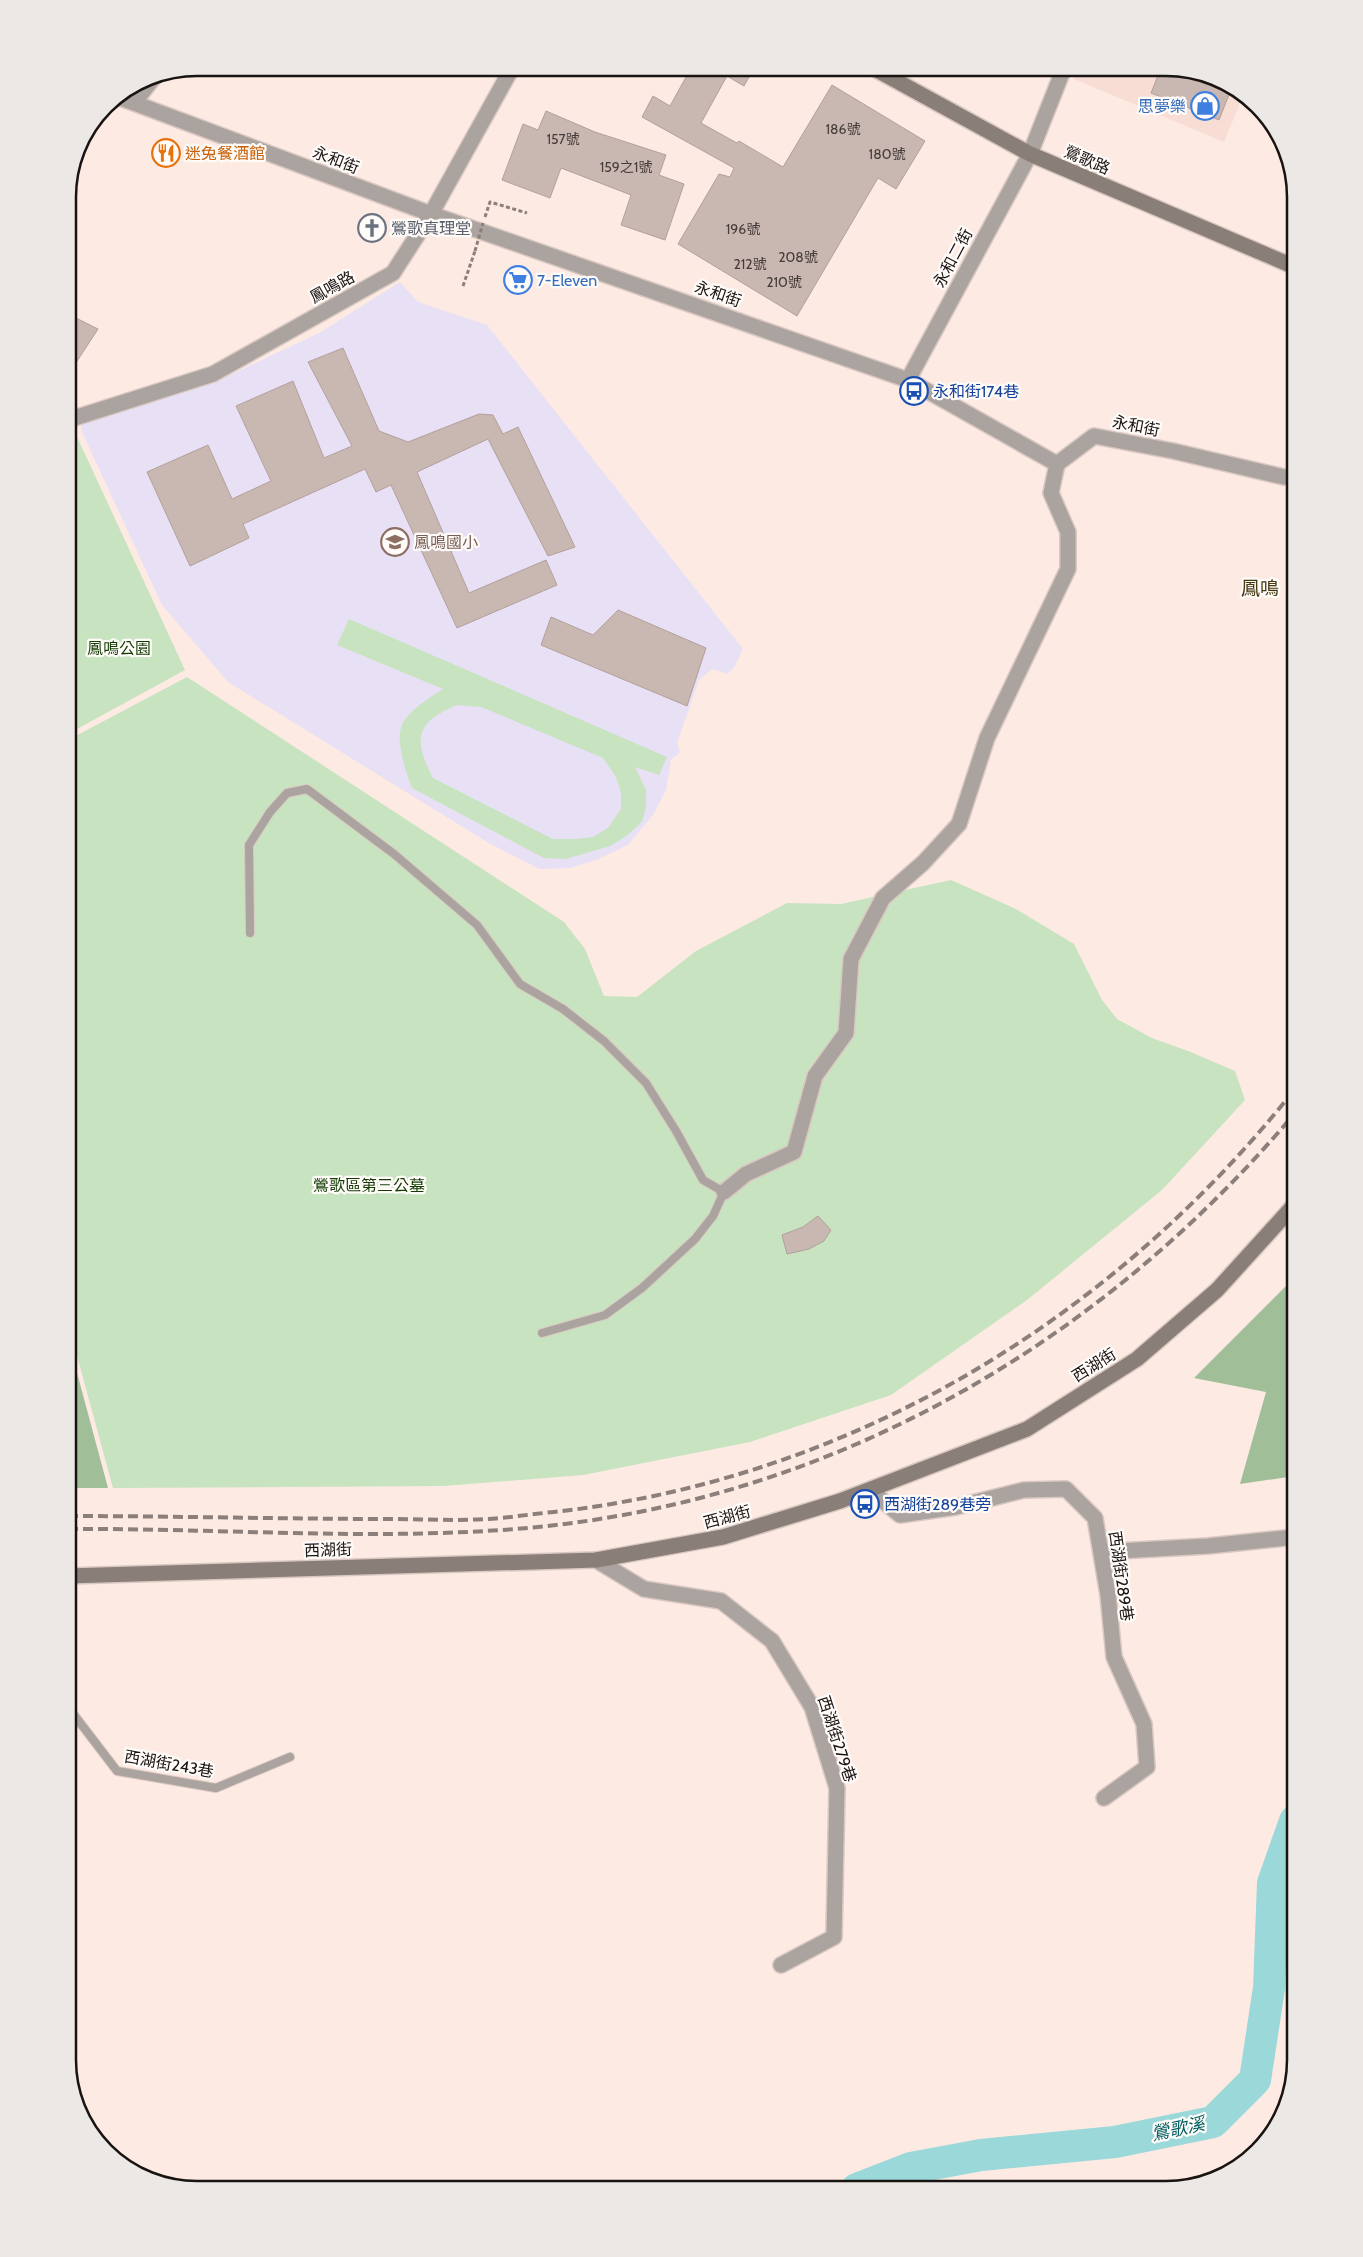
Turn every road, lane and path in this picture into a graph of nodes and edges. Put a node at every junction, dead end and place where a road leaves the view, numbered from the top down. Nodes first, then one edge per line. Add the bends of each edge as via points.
1 (507, 77) edge
2 (889, 77) edge
3 (1060, 77) edge
4 (146, 88) edge
5 (126, 100) edge
6 (134, 103) junction
7 (1030, 154) junction
8 (527, 213) dead end
9 (431, 214) junction
10 (1287, 264) edge
11 (464, 286) dead end
12 (908, 380) junction
13 (77, 417) edge
14 (1057, 464) junction
15 (1287, 477) edge
16 (250, 933) dead end
17 (724, 1192) junction
18 (1287, 1214) edge
19 (542, 1333) dead end
20 (870, 1490) junction
21 (1287, 1538) edge
22 (1101, 1552) junction
23 (596, 1560) junction
24 (76, 1576) edge
25 (76, 1718) edge
26 (290, 1757) dead end
27 (1104, 1798) dead end
28 (781, 1964) dead end

1 - 9 street, 鳳鳴路
2 - 7 street, 鶯歌路
3 - 7 street, 永和二街
4 - 6 street
5 - 6 street, 永和街
6 - 9 street, 永和街
7 - 10 street, 鶯歌路
7 - 12 street, 永和二街
8 - 11 path, bridge via 490,202
9 - 12 street, 永和街
9 - 13 street, 鳳鳴路 via 393,273 213,374
12 - 14 street, 永和街
14 - 15 street, 永和街 via 1094,436
14 - 17 street via 1051,493 1068,532 1068,569 987,738 959,824 923,863 883,898 851,959 846,1033 816,1076 794,1152 746,1174
16 - 17 lane via 249,845 270,812 287,793 308,789 394,854 477,926 520,984 563,1009 604,1041 646,1083 703,1180
17 - 19 lane via 713,1216 695,1239 642,1288 605,1314
18 - 20 street, 西湖街 via 1217,1290 1137,1358 1027,1429
20 - 22 street, 西湖街289巷 via 900,1515 956,1507 1024,1490 1066,1489 1095,1518
20 - 23 street, 西湖街 via 723,1537
21 - 22 street
22 - 27 street, 西湖街289巷 via 1114,1657 1144,1724 1147,1768
23 - 24 street, 西湖街
23 - 28 street, 西湖街279巷 via 644,1589 720,1601 772,1641 812,1707 837,1788 834,1937
25 - 26 lane, 西湖街243巷 via 117,1771 216,1788

